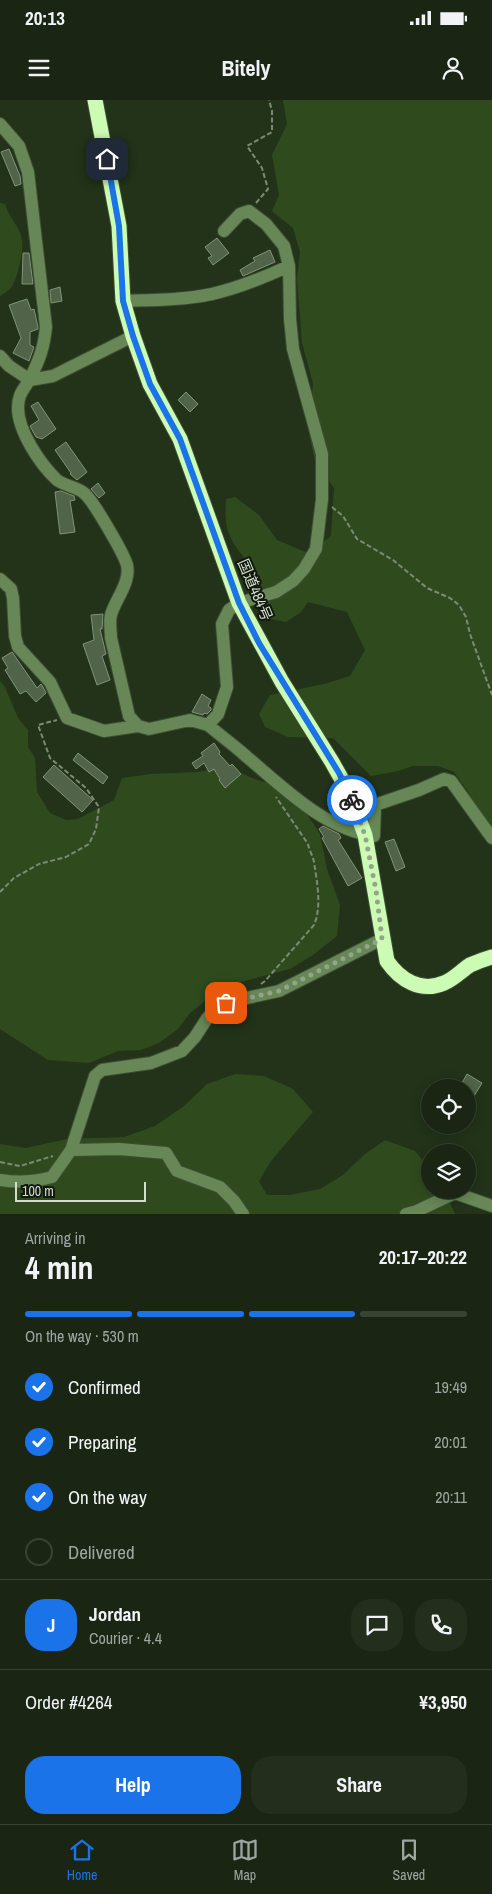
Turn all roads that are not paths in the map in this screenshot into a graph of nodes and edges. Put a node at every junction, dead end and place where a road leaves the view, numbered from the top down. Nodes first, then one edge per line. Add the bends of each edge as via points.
1 (94, 100) edge
2 (0, 124) edge
3 (224, 231) dead end
4 (289, 266) junction
5 (123, 301) junction
6 (133, 336) junction
7 (0, 356) edge
8 (30, 380) junction
9 (0, 579) edge
10 (239, 603) junction
11 (208, 725) junction
12 (138, 726) junction
13 (365, 835) junction
14 (492, 838) edge
15 (382, 939) junction
16 (492, 957) edge
17 (241, 994) dead end
18 (226, 1003) junction
19 (71, 1150) junction
20 (0, 1180) edge
21 (492, 1206) edge
22 (244, 1214) edge
23 (406, 1214) edge

1 - 5 highway, 国道484号 via 119,226
2 - 8 street via 19,146 28,172 40,264 45,341
3 - 4 street via 240,214 249,211 266,224 284,246
4 - 5 street via 213,294
4 - 10 street via 293,349 322,454 322,499 316,549 293,581 276,592
5 - 6 highway, 国道484号
6 - 8 street via 53,376
6 - 10 highway, 国道484号 via 150,384 180,439
7 - 8 street
8 - 12 street via 20,391 20,425 38,458 58,481 84,493 128,566 126,582 110,617 111,638 128,716
9 - 12 street via 10,589 13,598 18,648 50,682 67,718 104,731
10 - 11 street via 229,610 222,624 227,687 218,714
10 - 13 highway, 国道484号 via 259,643 339,773
11 - 12 street via 190,720 150,729
11 - 13 street via 310,808 337,825
13 - 14 street via 374,836 375,805 444,779 451,781
13 - 15 highway, 国道484号
15 - 16 highway, 国道484号 via 387,961 394,972 410,983 427,986 443,984 470,966
15 - 18 street via 279,991
17 - 18 street
18 - 19 street via 208,1016 182,1051 151,1063 102,1070 95,1076
19 - 20 street via 52,1177 36,1181
19 - 22 street via 166,1152 177,1171 220,1187
21 - 23 street via 455,1193

